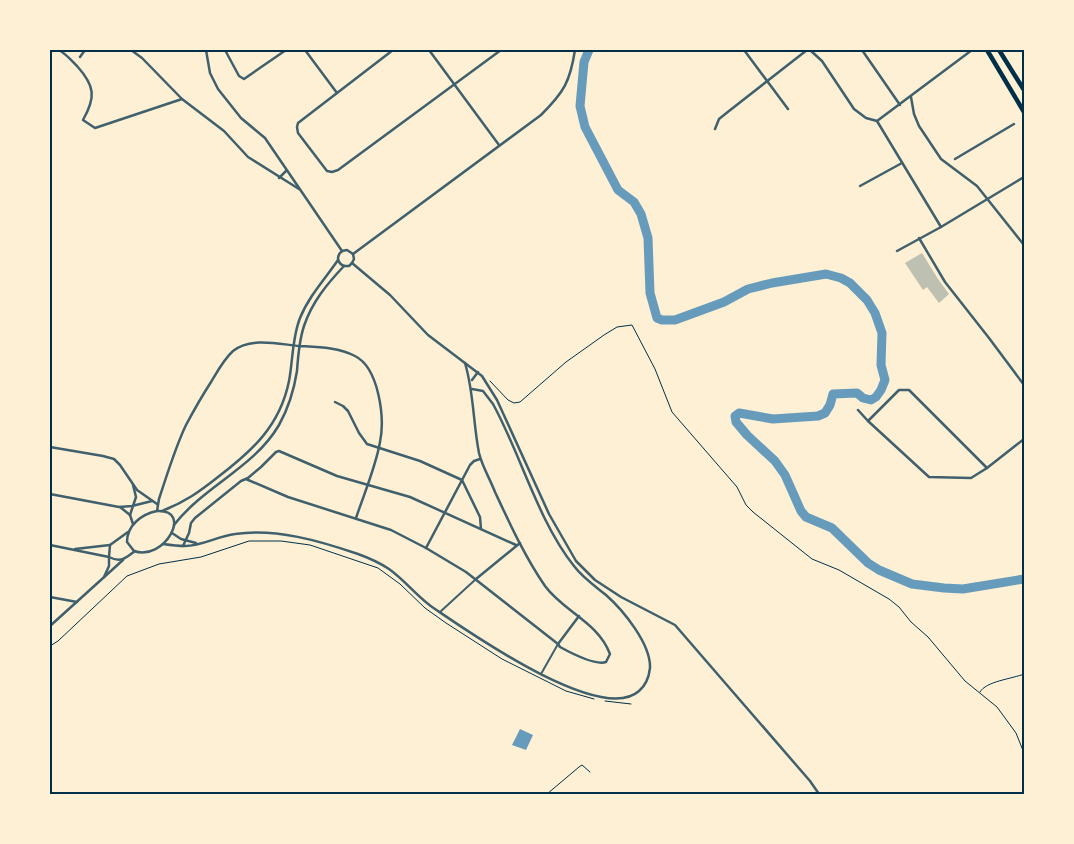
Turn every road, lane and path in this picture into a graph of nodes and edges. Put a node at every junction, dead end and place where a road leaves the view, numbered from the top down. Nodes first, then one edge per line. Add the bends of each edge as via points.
1 (54, 50) edge
2 (59, 50) edge
3 (85, 50) edge
4 (131, 50) edge
5 (206, 50) edge
6 (225, 50) edge
7 (286, 50) edge
8 (305, 50) edge
9 (393, 50) edge
10 (429, 50) edge
11 (501, 50) edge
12 (575, 50) edge
13 (744, 50) edge
14 (809, 50) edge
15 (862, 50) edge
16 (972, 50) edge
17 (987, 50) edge
18 (1000, 50) edge
19 (50, 52) edge
20 (80, 56) dead end
21 (766, 80) junction
22 (454, 84) junction
23 (1024, 90) edge
24 (337, 93) junction
25 (911, 97) junction
26 (182, 99) junction
27 (900, 105) junction
28 (788, 109) dead end
29 (1024, 112) edge
30 (877, 121) junction
31 (1014, 124) dead end
32 (715, 129) dead end
33 (500, 146) junction
34 (955, 159) dead end
35 (902, 163) junction
36 (286, 171) junction
37 (1024, 177) edge
38 (279, 178) junction
39 (860, 186) dead end
40 (301, 190) junction
41 (987, 200) junction
42 (941, 227) junction
43 (920, 238) junction
44 (1024, 245) edge
45 (342, 251) junction
46 (897, 251) dead end
47 (353, 254) junction
48 (338, 260) junction
49 (352, 263) junction
50 (344, 266) junction
51 (465, 362) junction
52 (474, 369) junction
53 (478, 372) junction
54 (469, 375) junction
55 (482, 376) junction
56 (471, 382) junction
57 (1024, 385) edge
58 (472, 389) junction
59 (335, 402) dead end
60 (858, 410) dead end
61 (868, 421) junction
62 (1024, 439) edge
63 (50, 447) edge
64 (379, 448) junction
65 (481, 459) junction
66 (988, 468) junction
67 (246, 479) junction
68 (462, 480) junction
69 (132, 484) junction
70 (367, 484) junction
71 (50, 494) edge
72 (152, 501) junction
73 (157, 504) junction
74 (134, 506) junction
75 (119, 507) junction
76 (162, 510) junction
77 (157, 511) junction
78 (445, 512) junction
79 (130, 515) junction
80 (356, 518) junction
81 (133, 525) junction
82 (174, 525) junction
83 (481, 529) junction
84 (129, 531) junction
85 (172, 533) junction
86 (189, 533) junction
87 (186, 540) junction
88 (196, 543) junction
89 (520, 543) junction
90 (163, 544) junction
91 (50, 545) edge
92 (110, 545) junction
93 (516, 545) junction
94 (183, 546) junction
95 (426, 548) junction
96 (73, 549) junction
97 (136, 552) junction
98 (109, 557) junction
99 (123, 560) junction
100 (103, 578) junction
101 (476, 579) junction
102 (50, 597) edge
103 (77, 602) junction
104 (440, 612) junction
105 (579, 616) junction
106 (50, 626) edge
107 (558, 644) junction
108 (50, 646) edge
109 (541, 674) junction
110 (1024, 674) edge
111 (979, 693) junction
112 (631, 704) dead end
113 (1024, 753) edge
114 (590, 772) dead end
115 (547, 794) edge
116 (819, 794) edge

1 - 19 street
2 - 26 street via 91,84 92,96 83,120 95,128
3 - 20 street
4 - 26 street
5 - 36 street via 208,66 218,89 241,118 265,138
6 - 7 street via 239,76 244,79
8 - 24 street
9 - 24 street
10 - 22 street
11 - 22 street
12 - 33 street via 570,77 560,96 542,116
13 - 21 street
14 - 21 street
14 - 30 street via 822,61 854,108 866,118
15 - 27 street
16 - 25 street
17 - 29 highway
18 - 23 highway
21 - 28 street
21 - 32 street via 719,119
22 - 24 street via 332,172 325,169 297,127 301,120
22 - 33 street
25 - 27 street
25 - 41 street via 914,114 941,159 977,186
26 - 38 street via 224,131 248,157
27 - 30 street
30 - 35 street
31 - 34 street
33 - 47 street
35 - 39 street
35 - 42 street
36 - 38 street
36 - 40 street
37 - 41 street
38 - 40 street
40 - 45 street
41 - 42 street
41 - 44 street
42 - 43 street
43 - 46 street
43 - 57 street via 945,282
45 - 47 street
45 - 48 street
47 - 49 street
48 - 50 street
48 - 76 street via 300,316 283,402 263,438 191,498
49 - 50 street
49 - 51 street via 390,295 428,335
50 - 82 street via 323,290 307,317 292,396 272,436 253,457 190,507
51 - 52 street
51 - 54 street
52 - 53 street
52 - 54 street
53 - 55 street
53 - 56 street
54 - 56 street
55 - 111 path via 508,400 520,402 597,339 617,327 632,325 655,369 672,412 737,487 746,505 812,559 839,570 900,607
55 - 116 street via 497,400 549,514 576,561 595,580 675,625
56 - 58 street
58 - 65 street
58 - 109 street via 483,391 493,404 533,493 567,557 579,573 624,614 649,659 645,684 635,694 624,698 582,692
59 - 64 street via 348,411 364,441
60 - 61 street
61 - 66 street via 929,477 971,478
61 - 66 street via 899,390 909,390
62 - 66 street
63 - 69 street via 114,459
64 - 68 street via 420,461
64 - 70 street
64 - 73 street via 382,429 375,383 362,361 347,352 314,347 259,342 247,344 231,353 214,376 186,426
65 - 68 street via 471,463
65 - 89 street
67 - 70 street via 279,451 320,470
67 - 80 street
67 - 86 street via 195,518
68 - 78 street
68 - 83 street via 480,517
69 - 72 street
69 - 74 street via 136,497
70 - 78 street
70 - 80 street
71 - 75 street
72 - 73 street
72 - 74 street
73 - 77 street
74 - 75 street
74 - 79 street
75 - 79 street
76 - 77 street
76 - 82 street via 172,516
77 - 81 street via 143,516
78 - 83 street
78 - 95 street
79 - 81 street
80 - 95 street via 391,530
81 - 84 street
82 - 85 street
83 - 93 street
84 - 92 street
84 - 97 street via 128,542
85 - 87 street
85 - 90 street
86 - 87 street
86 - 88 street
87 - 88 street
87 - 94 street
88 - 94 street
88 - 104 street via 238,533 276,534 315,542 376,562 392,571
89 - 93 street
89 - 105 street via 546,586
90 - 94 street
90 - 97 street via 149,552
91 - 96 street
92 - 96 street
92 - 98 street
93 - 101 street
95 - 101 street
96 - 98 street
97 - 99 street
98 - 99 street
98 - 100 street
99 - 100 street
100 - 103 street
101 - 104 street
101 - 107 street
102 - 103 street
103 - 106 street
104 - 109 street
105 - 107 street
105 - 107 street via 594,629 610,658 597,663
107 - 109 street
108 - 112 path via 127,576 170,561 201,557 249,542 290,542 323,549 378,568 446,623 522,670 579,696
110 - 111 path via 987,686
111 - 113 path via 1002,713 1016,733
114 - 115 path via 579,767

